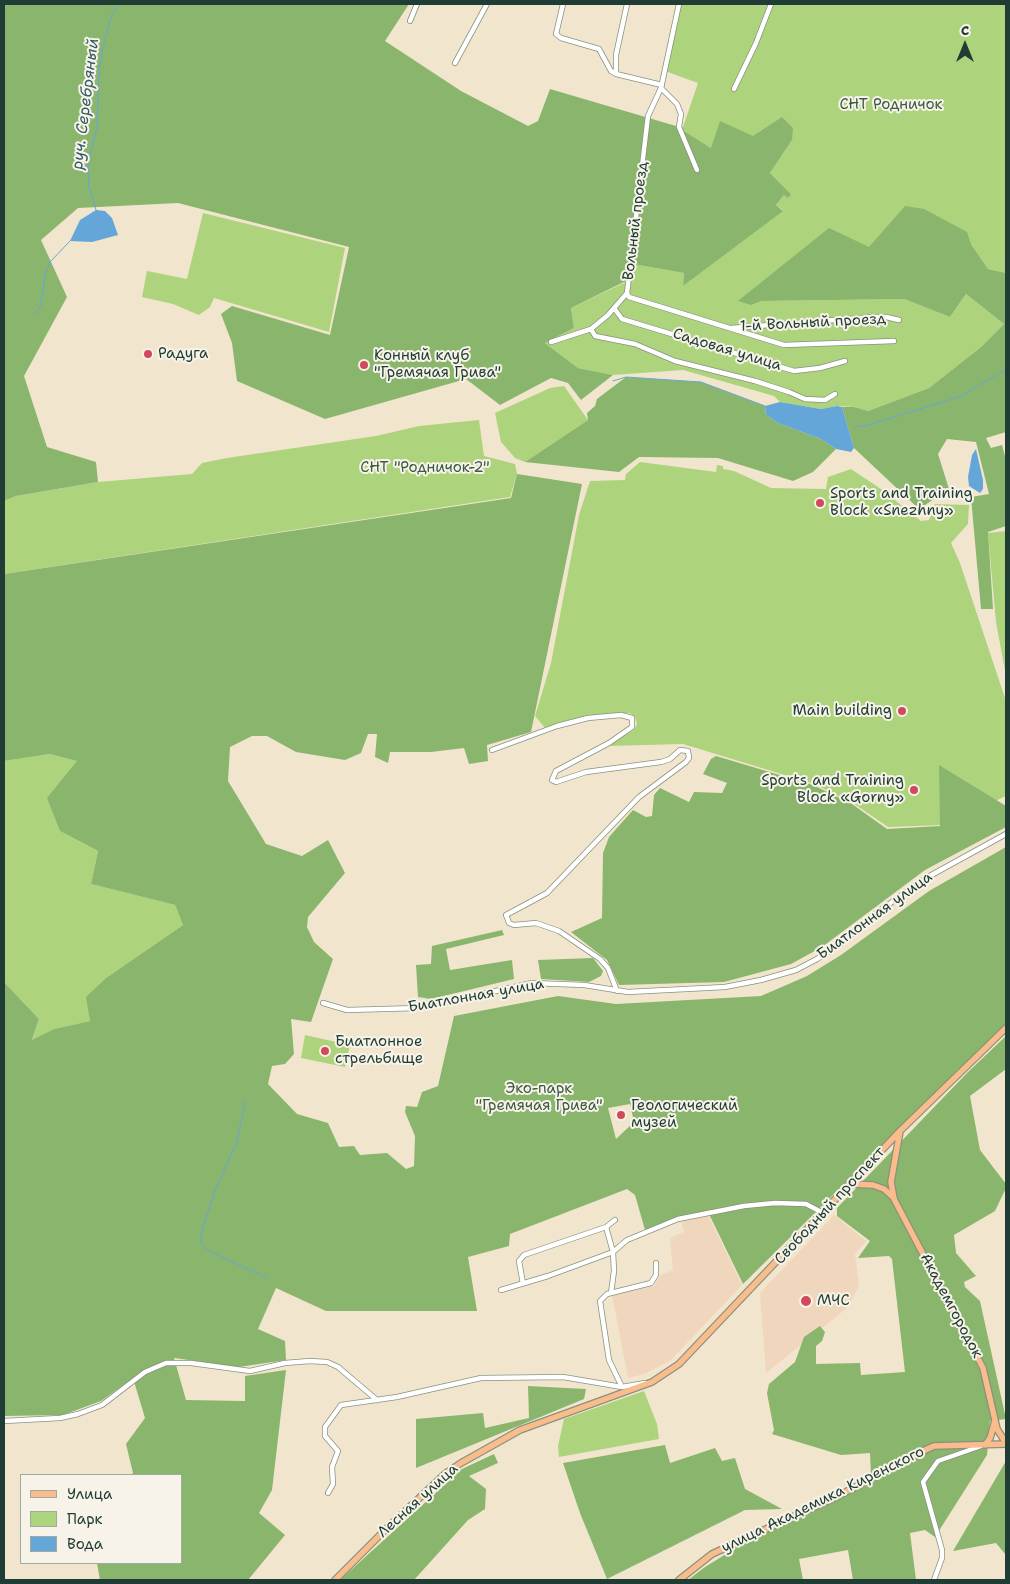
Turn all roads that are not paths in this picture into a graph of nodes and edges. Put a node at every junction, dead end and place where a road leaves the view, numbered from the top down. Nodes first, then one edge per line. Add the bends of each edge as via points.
1 (417, 4) edge
2 (487, 4) edge
3 (563, 4) edge
4 (627, 4) edge
5 (679, 4) edge
6 (771, 4) edge
7 (410, 21) dead end
8 (455, 63) dead end
9 (616, 74) junction
10 (662, 87) junction
11 (734, 89) dead end
12 (698, 170) dead end
13 (627, 293) junction
14 (614, 308) junction
15 (899, 320) dead end
16 (591, 328) junction
17 (728, 328) junction
18 (894, 341) dead end
19 (551, 342) dead end
20 (845, 361) dead end
21 (835, 394) dead end
22 (492, 750) dead end
23 (1006, 834) edge
24 (617, 991) junction
25 (323, 1003) dead end
26 (1006, 1028) edge
27 (900, 1131) junction
28 (850, 1184) junction
29 (894, 1199) junction
30 (823, 1213) junction
31 (615, 1220) dead end
32 (606, 1228) junction
33 (613, 1252) junction
34 (656, 1263) dead end
35 (523, 1284) junction
36 (501, 1290) dead end
37 (611, 1293) junction
38 (652, 1382) junction
39 (622, 1387) junction
40 (377, 1400) junction
41 (995, 1418) junction
42 (4, 1421) edge
43 (1006, 1443) edge
44 (985, 1444) junction
45 (328, 1493) dead end
46 (334, 1580) edge
47 (679, 1580) edge
48 (934, 1580) edge

1 - 7 street
2 - 8 street
3 - 9 street via 556,34 599,49
4 - 9 street via 616,55
5 - 10 street, Вольный проезд
6 - 11 street
9 - 10 street
10 - 12 street via 677,104 681,114 679,127
10 - 13 street, Вольный проезд via 648,116
13 - 14 street, Вольный проезд
13 - 17 street via 629,297
14 - 16 street, Вольный проезд
14 - 20 street, Садовая улица via 622,319 794,371
15 - 17 street, 1-й Вольный проезд via 874,317
16 - 19 street, Вольный проезд
16 - 21 street via 595,336 635,344 676,361 755,381 805,399 825,400
17 - 18 street via 784,345
22 - 24 street via 566,723 621,714 632,718 632,727 556,771 552,780 556,782 586,772 660,762 684,749 689,753 686,762 639,797 548,893 506,915 509,923 514,925 536,923 559,930 600,959 608,968
23 - 24 street, Биатлонная улица via 940,868 875,914 839,945 796,970 725,987
24 - 25 street, Биатлонная улица via 550,982 532,983 419,1008 347,1010
26 - 27 main road, Свободный проспект
27 - 28 main road, Свободный проспект
27 - 29 main road via 891,1182
28 - 29 main road via 873,1184
28 - 30 main road, Свободный проспект
29 - 41 main road, Академгородок via 984,1368
30 - 33 street via 806,1204 744,1206 678,1219 627,1240
30 - 38 main road, Свободный проспект via 679,1364
31 - 32 street
32 - 33 street
32 - 35 street via 524,1255 519,1261
33 - 35 street
33 - 37 street
34 - 37 street via 656,1275 651,1283
35 - 36 street
37 - 39 street via 600,1301 609,1360
38 - 39 street
38 - 46 main road, Лесная улица via 541,1421 461,1463 384,1530
39 - 40 street via 563,1377 489,1378
40 - 42 street via 338,1367 327,1362 292,1362 250,1371 166,1363 145,1372 102,1405 78,1414
40 - 45 street via 341,1405 325,1427 325,1436 338,1452 332,1467 333,1484
41 - 43 main road, Академгородок via 997,1429
41 - 44 main road
43 - 44 main road, улица Академика Киренского
44 - 47 main road, улица Академика Киренского via 934,1446 922,1451 840,1495 712,1554
44 - 48 street via 938,1461 923,1482 943,1552

